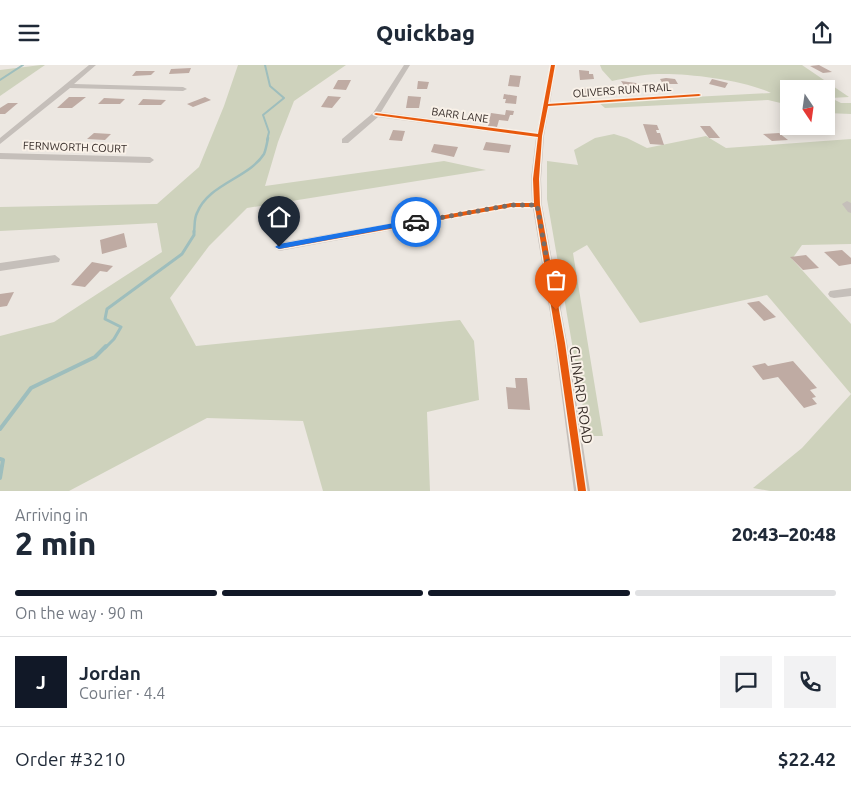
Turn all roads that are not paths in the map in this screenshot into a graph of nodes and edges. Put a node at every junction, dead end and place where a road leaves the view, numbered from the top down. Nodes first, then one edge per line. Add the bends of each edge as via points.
1 (93, 65) edge
2 (407, 65) edge
3 (553, 65) edge
4 (70, 86) junction
5 (183, 89) dead end
6 (698, 95) dead end
7 (546, 105) junction
8 (376, 114) junction
9 (540, 136) junction
10 (345, 141) dead end
11 (0, 142) edge
12 (0, 156) edge
13 (150, 161) dead end
14 (537, 205) junction
15 (279, 247) dead end
16 (54, 259) dead end
17 (0, 267) edge
18 (851, 292) edge
19 (834, 294) dead end
20 (582, 491) edge

1 - 4 street
2 - 8 street
3 - 7 street, CLINARD ROAD
4 - 5 street
4 - 11 street
6 - 7 street, OLIVERS RUN TRAIL
7 - 9 street, CLINARD ROAD
8 - 9 street, BARR LANE
8 - 10 street
9 - 14 street, CLINARD ROAD
12 - 13 street, FERNWORTH COURT
14 - 15 street via 511,205
14 - 20 street, CLINARD ROAD
16 - 17 street
18 - 19 street

